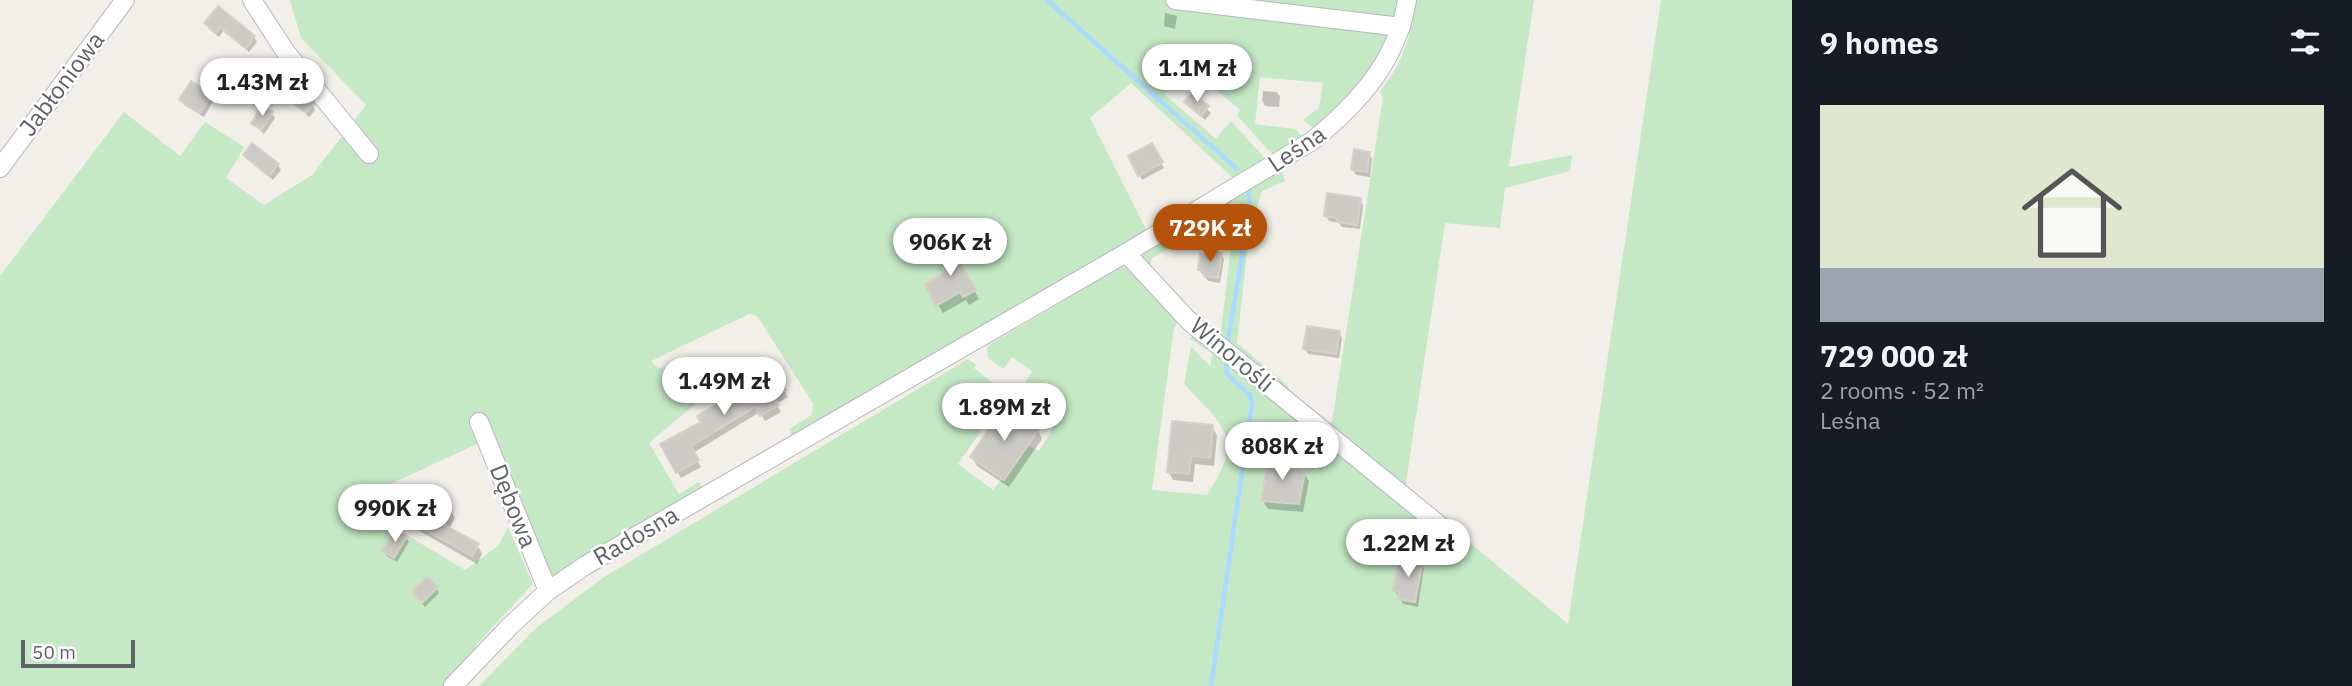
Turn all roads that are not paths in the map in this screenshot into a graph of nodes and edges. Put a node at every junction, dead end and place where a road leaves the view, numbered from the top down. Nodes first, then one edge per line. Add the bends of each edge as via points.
1 (125, 0) edge
2 (252, 0) edge
3 (1175, 0) edge
4 (1407, 0) edge
5 (1401, 27) junction
6 (369, 154) dead end
7 (0, 168) edge
8 (1126, 253) junction
9 (843, 417) joint
10 (479, 422) dead end
11 (1443, 528) dead end
12 (548, 591) junction
13 (453, 686) edge

1 - 7 street, Jabłoniowa
2 - 6 street via 285,51
3 - 5 street
4 - 5 street, Leśna
5 - 8 street, Leśna via 1374,83 1335,123 1283,160
8 - 9 street, Leśna
8 - 11 street, Winorośli via 1189,321
9 - 12 street, Radosna
10 - 12 street, Dębowa
12 - 13 street, Radosna

